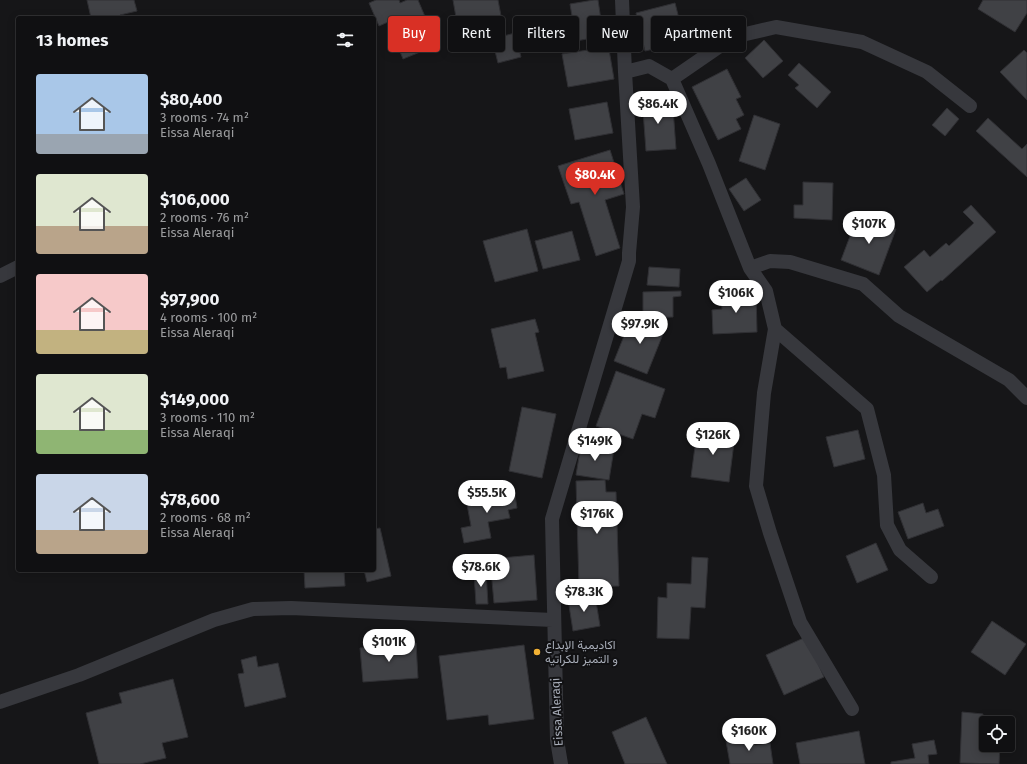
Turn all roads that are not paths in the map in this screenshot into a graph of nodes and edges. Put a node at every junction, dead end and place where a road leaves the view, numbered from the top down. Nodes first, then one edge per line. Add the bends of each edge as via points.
1 (622, 0) edge
2 (625, 72) junction
3 (672, 79) junction
4 (970, 106) dead end
5 (16, 268) edge
6 (750, 268) junction
7 (0, 276) edge
8 (775, 329) junction
9 (1027, 398) edge
10 (931, 577) dead end
11 (553, 620) junction
12 (0, 702) edge
13 (852, 709) dead end
14 (561, 764) edge

1 - 2 street, Eissa Aleraqi
2 - 3 street via 649,66
2 - 11 street, Eissa Aleraqi via 633,207 629,261 552,519
3 - 4 street via 733,37 776,28 862,42 927,72
3 - 6 street
5 - 7 street
6 - 8 street via 766,291
6 - 9 street via 770,261 790,262 863,284 899,316 1009,380
8 - 10 street via 867,409 884,475 887,525 900,550
8 - 13 street via 764,393 756,486 800,622
11 - 12 street via 291,608 253,610 214,620
11 - 14 street, Eissa Aleraqi via 557,740

